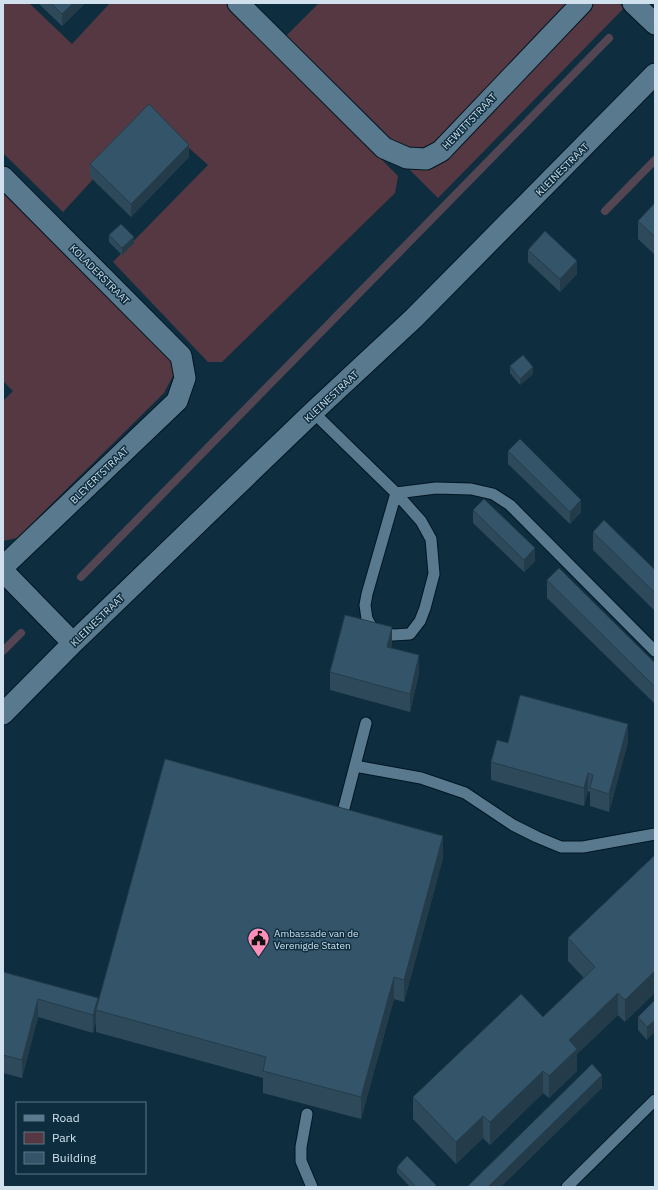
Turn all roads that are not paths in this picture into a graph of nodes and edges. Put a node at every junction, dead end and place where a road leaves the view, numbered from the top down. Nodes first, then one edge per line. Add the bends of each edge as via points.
1 (238, 3) edge
2 (582, 3) edge
3 (633, 3) edge
4 (655, 24) edge
5 (655, 74) edge
6 (3, 177) edge
7 (185, 378) joint
8 (313, 412) junction
9 (396, 494) junction
10 (3, 566) edge
11 (3, 571) edge
12 (73, 643) junction
13 (655, 651) edge
14 (3, 714) edge
15 (366, 723) dead end
16 (356, 766) junction
17 (344, 808) edge
18 (655, 834) edge
19 (655, 1100) edge
20 (307, 1114) dead end
21 (312, 1187) edge
22 (567, 1187) edge

1 - 2 street, HEWITTSTRAAT via 384,148 407,158 426,159 441,151
3 - 4 street
5 - 8 street, KLEINESTRAAT via 414,318
6 - 7 street, KOLADERSTRAAT via 181,356
7 - 10 street, BLEYERTSTRAAT via 177,401
8 - 9 lane
8 - 12 street, KLEINESTRAAT
9 - 9 lane via 365,604 367,619 371,626 381,633 402,635 410,634 420,621 434,574 431,539 421,521
9 - 13 lane via 436,488 470,489 493,494 510,505
11 - 12 street
12 - 14 street, KLEINESTRAAT
15 - 16 lane
16 - 17 lane
16 - 18 lane via 420,778 465,793 513,825 561,847 582,847
19 - 22 lane
20 - 21 lane via 301,1161

